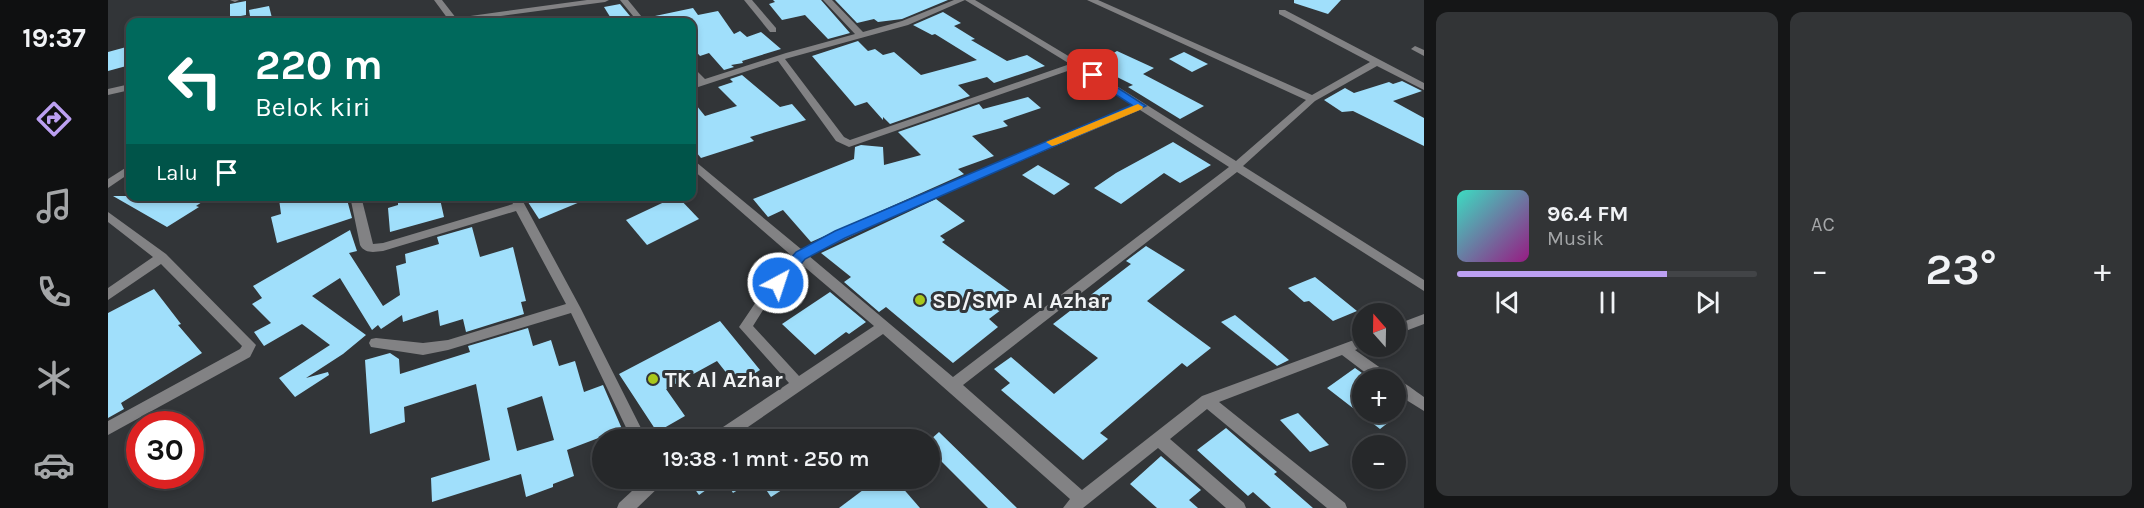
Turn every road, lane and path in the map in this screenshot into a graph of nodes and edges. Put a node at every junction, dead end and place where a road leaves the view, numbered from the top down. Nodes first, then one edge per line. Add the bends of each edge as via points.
1 (438, 0) edge
2 (605, 0) edge
3 (624, 0) edge
4 (748, 0) edge
5 (827, 0) edge
6 (961, 0) edge
7 (969, 0) edge
8 (1090, 0) edge
9 (1282, 12) dead end
10 (452, 18) edge
11 (468, 18) edge
12 (639, 18) edge
13 (774, 30) dead end
14 (860, 34) junction
15 (780, 58) junction
16 (1377, 62) junction
17 (1077, 65) junction
18 (696, 75) edge
19 (703, 82) junction
20 (696, 85) edge
21 (1424, 87) edge
22 (126, 88) edge
23 (108, 92) edge
24 (1312, 99) junction
25 (1140, 106) junction
26 (1238, 166) junction
27 (696, 167) edge
28 (126, 171) edge
29 (108, 184) edge
30 (356, 201) edge
31 (516, 201) edge
32 (108, 216) edge
33 (800, 255) junction
34 (162, 257) junction
35 (1424, 286) edge
36 (108, 295) edge
37 (574, 307) junction
38 (1424, 319) edge
39 (1406, 326) edge
40 (883, 327) junction
41 (376, 343) dead end
42 (1352, 346) edge
43 (1343, 349) junction
44 (1371, 369) edge
45 (798, 384) junction
46 (953, 385) junction
47 (1406, 393) edge
48 (1207, 400) junction
49 (1424, 405) edge
50 (108, 428) edge
51 (635, 429) edge
52 (732, 429) edge
53 (1158, 438) junction
54 (646, 489) edge
55 (1076, 503) edge
56 (625, 508) edge
57 (1238, 508) edge
58 (1339, 508) edge

1 - 10 street
2 - 11 street
3 - 12 street
4 - 13 street
5 - 14 street
6 - 14 street via 905,23
7 - 17 street
8 - 24 street
9 - 16 street
14 - 15 street
15 - 17 street via 840,139 849,144
15 - 19 street
16 - 21 street
16 - 24 street
17 - 25 street
18 - 19 street
19 - 20 street
22 - 23 street
24 - 26 street
25 - 26 street
25 - 33 street
26 - 35 street
26 - 46 street
27 - 33 street
28 - 29 street
30 - 31 street via 366,245 371,248
31 - 37 street
32 - 34 street
33 - 40 street
33 - 45 street via 746,327
34 - 36 street
34 - 50 street via 249,345 244,353
37 - 41 street via 448,345 423,349
37 - 51 street
38 - 39 street
40 - 45 street
40 - 46 street
42 - 43 street
43 - 44 street
43 - 48 street
45 - 52 street
46 - 55 street
47 - 49 street
48 - 53 street
48 - 58 street
53 - 55 street
53 - 57 street
54 - 56 street

